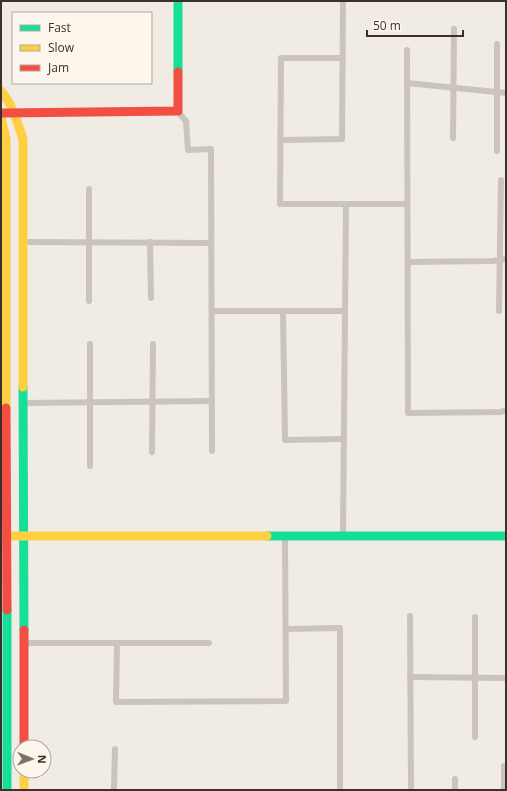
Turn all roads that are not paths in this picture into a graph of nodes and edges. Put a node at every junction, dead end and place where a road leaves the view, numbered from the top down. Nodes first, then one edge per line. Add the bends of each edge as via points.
1 (178, 1) edge
2 (343, 1) edge
3 (454, 29) dead end
4 (497, 44) dead end
5 (407, 50) dead end
6 (342, 58) junction
7 (407, 83) junction
8 (454, 88) junction
9 (1, 91) edge
10 (497, 92) junction
11 (506, 93) edge
12 (178, 111) junction
13 (1, 113) edge
14 (14, 113) junction
15 (1, 118) edge
16 (453, 138) dead end
17 (280, 140) junction
18 (497, 151) dead end
19 (501, 180) dead end
20 (89, 189) dead end
21 (346, 204) junction
22 (407, 204) junction
23 (23, 242) junction
24 (89, 242) junction
25 (150, 242) junction
26 (211, 243) junction
27 (503, 260) edge
28 (408, 262) junction
29 (151, 298) dead end
30 (89, 301) dead end
31 (212, 310) junction
32 (283, 311) junction
33 (345, 311) junction
34 (498, 311) dead end
35 (90, 344) dead end
36 (153, 344) dead end
37 (152, 401) junction
38 (212, 401) junction
39 (90, 402) junction
40 (24, 403) junction
41 (506, 410) edge
42 (344, 439) junction
43 (212, 451) dead end
44 (152, 452) dead end
45 (90, 466) dead end
46 (4, 536) edge
47 (24, 536) junction
48 (285, 536) junction
49 (343, 536) junction
50 (506, 536) edge
51 (410, 616) dead end
52 (475, 617) dead end
53 (286, 629) junction
54 (24, 643) junction
55 (117, 643) junction
56 (209, 643) dead end
57 (4, 674) edge
58 (410, 677) junction
59 (475, 678) junction
60 (506, 678) edge
61 (475, 737) dead end
62 (24, 739) edge
63 (115, 749) dead end
64 (504, 766) dead end
65 (24, 779) edge
66 (455, 779) dead end
67 (7, 790) edge
68 (24, 790) edge
69 (114, 790) edge
70 (340, 790) edge
71 (411, 790) edge
72 (455, 790) edge
73 (504, 790) edge

1 - 12 street
2 - 6 lane
3 - 8 lane
4 - 10 lane
5 - 7 lane
6 - 17 lane via 281,58
6 - 17 lane via 342,139
7 - 8 lane
7 - 22 lane
8 - 10 lane
8 - 16 lane
9 - 14 street
10 - 11 lane
10 - 18 lane
12 - 14 street
12 - 26 lane via 186,121 188,150 211,149
13 - 14 street
14 - 23 street via 23,139
15 - 46 street via 6,138
17 - 21 lane via 280,204
19 - 27 lane
20 - 24 lane
21 - 22 lane
21 - 33 lane
22 - 28 lane
23 - 24 lane
23 - 40 street
24 - 25 lane
24 - 30 lane
25 - 26 lane
25 - 29 lane
26 - 31 lane
27 - 28 lane
27 - 34 lane
28 - 41 lane via 408,413
31 - 32 lane
31 - 38 lane
32 - 33 lane
32 - 42 lane via 285,440
33 - 42 lane
35 - 39 lane
36 - 37 lane
37 - 38 lane
37 - 39 lane
37 - 44 lane
38 - 43 lane
39 - 40 lane
39 - 45 lane
40 - 47 street
42 - 49 lane
46 - 47 street
46 - 57 street
47 - 48 street
47 - 54 street
48 - 49 street
48 - 53 lane
49 - 50 street
51 - 58 lane
52 - 59 lane
53 - 55 lane via 286,701 116,702
53 - 70 lane via 340,628
54 - 55 lane
54 - 62 street
55 - 56 lane
57 - 67 street
58 - 59 lane
58 - 71 lane
59 - 60 lane
59 - 61 lane
63 - 69 lane
64 - 73 lane
65 - 68 street
66 - 72 lane

